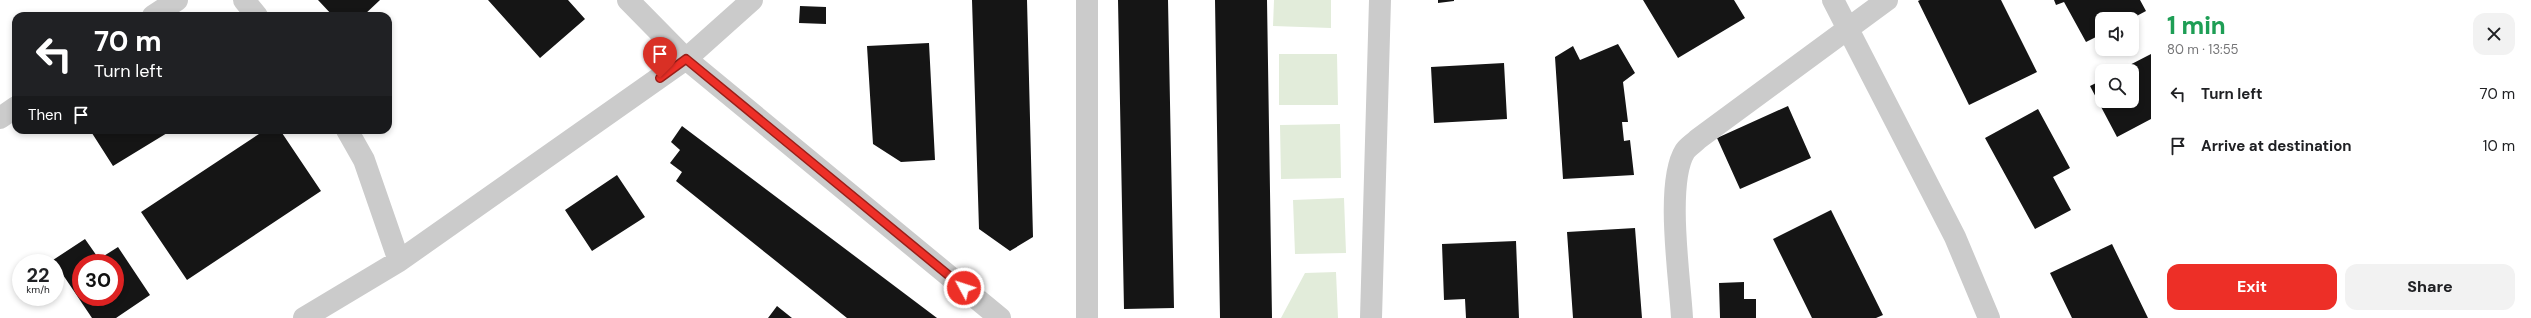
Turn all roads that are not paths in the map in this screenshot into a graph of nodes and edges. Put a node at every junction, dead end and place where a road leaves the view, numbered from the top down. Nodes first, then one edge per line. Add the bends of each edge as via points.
1 (176, 0) edge
2 (244, 0) edge
3 (628, 0) edge
4 (752, 0) edge
5 (1087, 0) edge
6 (1380, 0) edge
7 (1833, 0) edge
8 (1887, 0) edge
9 (158, 12) edge
10 (254, 12) edge
11 (1848, 27) junction
12 (686, 59) junction
13 (12, 110) edge
14 (0, 118) edge
15 (349, 134) edge
16 (399, 262) junction
17 (304, 318) edge
18 (1000, 318) edge
19 (1087, 318) edge
20 (1371, 318) edge
21 (1682, 318) edge
22 (1989, 318) edge

1 - 9 street
2 - 10 street
3 - 12 street
4 - 12 street
5 - 19 street
6 - 20 street
7 - 11 street
8 - 11 street
11 - 21 street via 1685,151 1678,170 1675,197
11 - 22 street via 1955,237
12 - 16 street
12 - 18 street
13 - 14 street
15 - 16 street via 364,160
16 - 17 street

